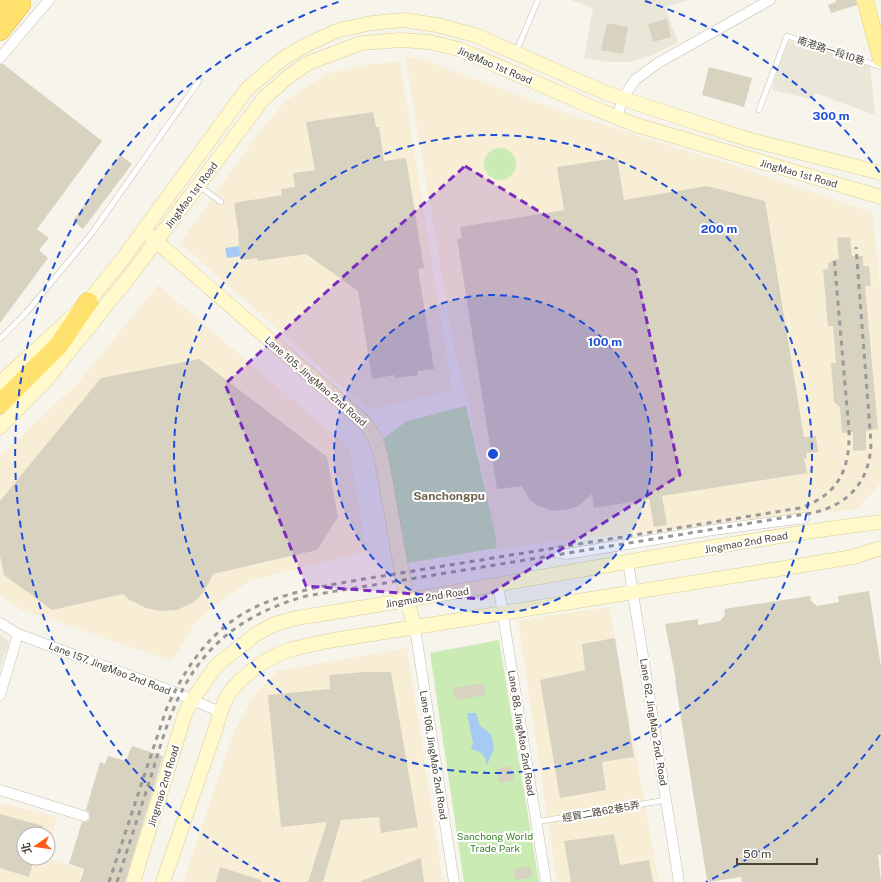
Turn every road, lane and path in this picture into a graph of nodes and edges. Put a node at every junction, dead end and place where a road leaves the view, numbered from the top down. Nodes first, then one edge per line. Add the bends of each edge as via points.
1 (49, 0) edge
2 (538, 0) edge
3 (770, 0) edge
4 (865, 0) edge
5 (18, 1) edge
6 (0, 8) edge
7 (0, 19) edge
8 (0, 30) edge
9 (515, 53) junction
10 (0, 58) edge
11 (881, 58) edge
12 (881, 67) edge
13 (199, 81) dead end
14 (623, 98) junction
15 (759, 110) dead end
16 (617, 117) junction
17 (881, 173) edge
18 (199, 185) junction
19 (881, 197) edge
20 (221, 202) dead end
21 (143, 230) junction
22 (156, 242) junction
23 (88, 302) junction
24 (0, 339) edge
25 (0, 383) edge
26 (0, 404) edge
27 (0, 426) edge
28 (804, 518) dead end
29 (881, 522) edge
30 (881, 548) edge
31 (555, 552) dead end
32 (628, 562) junction
33 (498, 584) junction
34 (633, 593) junction
35 (407, 600) junction
36 (503, 613) junction
37 (0, 623) edge
38 (415, 628) junction
39 (18, 634) junction
40 (0, 695) edge
41 (192, 700) junction
42 (220, 712) junction
43 (0, 790) edge
44 (666, 800) junction
45 (84, 816) dead end
46 (536, 822) junction
47 (133, 882) edge
48 (163, 882) edge
49 (454, 882) edge
50 (546, 882) edge
51 (679, 882) edge

1 - 10 street
2 - 9 lane
3 - 14 street via 658,63 635,80
4 - 11 main road
5 - 6 highway
5 - 7 highway
5 - 8 highway
9 - 14 street, JingMao 1st Road
9 - 21 street, JingMao 1st Road via 475,35 437,25 403,20 339,30 306,45 281,60 247,89
12 - 15 lane, 南港路一段10巷 via 787,36
13 - 24 lane via 92,233 26,314
14 - 16 street
14 - 17 street, JingMao 1st Road via 746,138
16 - 18 street, JingMao 1st Road via 459,49 429,42 401,40 361,43 308,63 264,98
16 - 19 street, JingMao 1st Road via 636,125
18 - 20 lane
18 - 22 street, JingMao 1st Road
21 - 22 street, Lane 105, JingMao 2nd Road
21 - 23 street, JingMao 1st Road
22 - 27 street, JingMao 1st Road via 46,380
22 - 35 street, Lane 105, JingMao 2nd Road via 370,428 377,440 381,456
23 - 25 street, JingMao 1st Road
23 - 26 highway via 59,345
28 - 31 street via 567,554
29 - 32 street, Jingmao 2nd Road via 820,529
30 - 34 street via 853,557
32 - 33 street, Jingmao 2nd Road
32 - 34 street, Lane 62, JingMao 2nd. Road
33 - 35 street, Jingmao 2nd Road
33 - 36 street, Lane 88, JingMao 2nd Road
34 - 36 street
34 - 44 street, Lane 62, JingMao 2nd. Road
35 - 38 street, Lane 105, JingMao 2nd Road
35 - 41 street, Jingmao 2nd Road via 296,618 275,624 256,634 216,666
36 - 38 street
36 - 46 street, Lane 88, JingMao 2nd Road
37 - 39 street, Lane 157, JingMao 2nd Road
38 - 42 street via 328,641 276,655 263,662 232,689
38 - 49 street, Lane 106, JingMao 2nd Road
39 - 40 street
39 - 41 street, Lane 157, JingMao 2nd Road
41 - 42 street, Lane 157, JingMao 2nd Road
41 - 47 street, Jingmao 2nd Road via 145,834
42 - 48 street
43 - 45 street
44 - 46 lane, 經貿二路62巷5弄
44 - 51 street, Lane 62, JingMao 2nd. Road
46 - 50 street, Lane 88, JingMao 2nd Road

